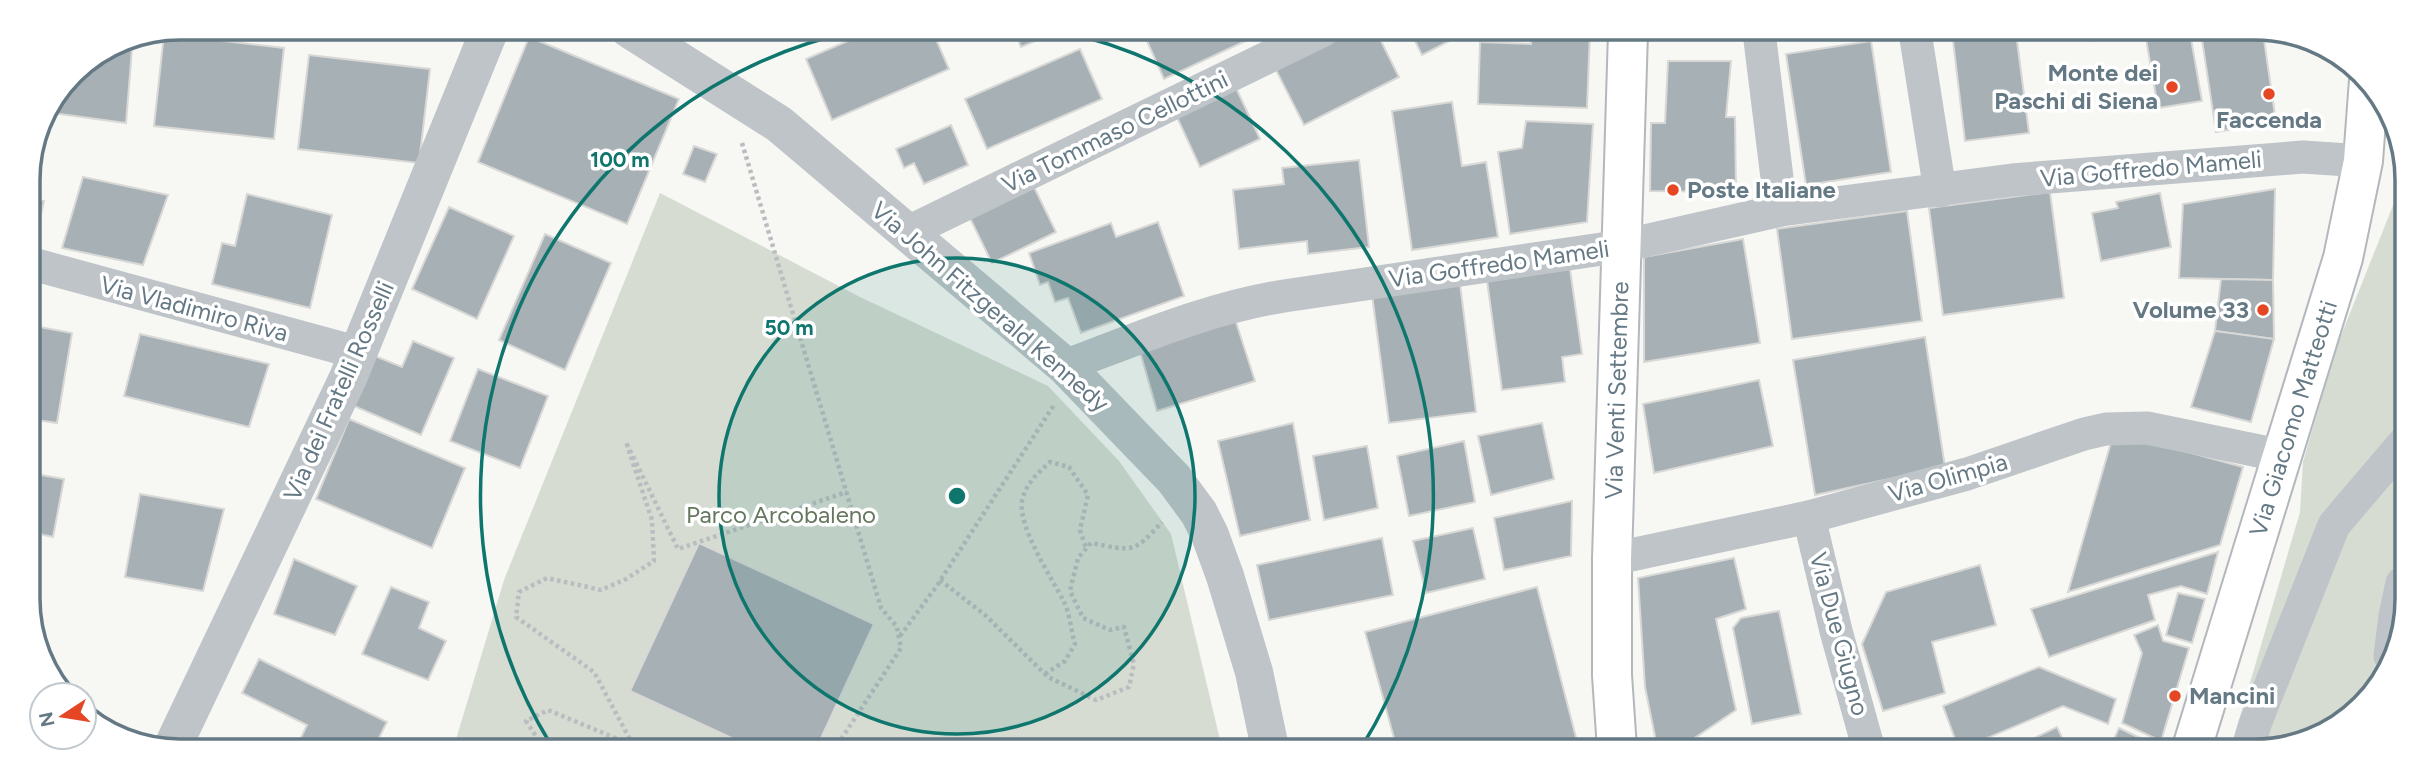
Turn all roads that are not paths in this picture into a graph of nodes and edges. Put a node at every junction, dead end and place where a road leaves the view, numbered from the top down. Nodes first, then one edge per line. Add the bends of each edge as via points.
1 (1303, 40) edge
2 (1628, 40) edge
3 (1760, 40) edge
4 (1916, 40) edge
5 (485, 41) edge
6 (651, 41) edge
7 (2368, 98) edge
8 (2363, 161) junction
9 (1940, 191) junction
10 (1781, 210) junction
11 (908, 232) junction
12 (1622, 246) junction
13 (41, 266) edge
14 (359, 353) junction
15 (1069, 370) junction
16 (2395, 453) edge
17 (2283, 456) junction
18 (1809, 517) junction
19 (1612, 559) junction
20 (1268, 738) edge
21 (1616, 738) edge
22 (1866, 738) edge
23 (2195, 738) edge
24 (2251, 738) edge
25 (176, 739) edge

1 - 11 street, Via Tommaso Cellottini
2 - 12 main road, Via Venti Settembre
3 - 10 street
4 - 9 street
5 - 14 street, Via dei Fratelli Rosselli
6 - 11 street, Via John Fitzgerald Kennedy via 779,124
7 - 8 main road, Via Giacomo Matteotti
8 - 9 street, Via Goffredo Mameli via 2303,157 2012,180
8 - 17 main road, Via Giacomo Matteotti via 2343,258
9 - 10 street, Via Goffredo Mameli
10 - 12 street, Via Goffredo Mameli
11 - 15 street, Via John Fitzgerald Kennedy
12 - 15 street, Via Goffredo Mameli via 1242,304 1202,315
12 - 19 main road, Via Venti Settembre
13 - 14 street, Via Vladimiro Riva
14 - 25 street, Via dei Fratelli Rosselli
15 - 20 street, Via John Fitzgerald Kennedy via 1174,479 1206,525 1226,576
16 - 24 street via 2334,525
17 - 18 street, Via Olimpia via 2147,428 2117,427
17 - 23 main road, Via Giacomo Matteotti
18 - 19 street, Via Olimpia
18 - 22 street, Via Due Giugno
19 - 21 main road, Via Venti Settembre

